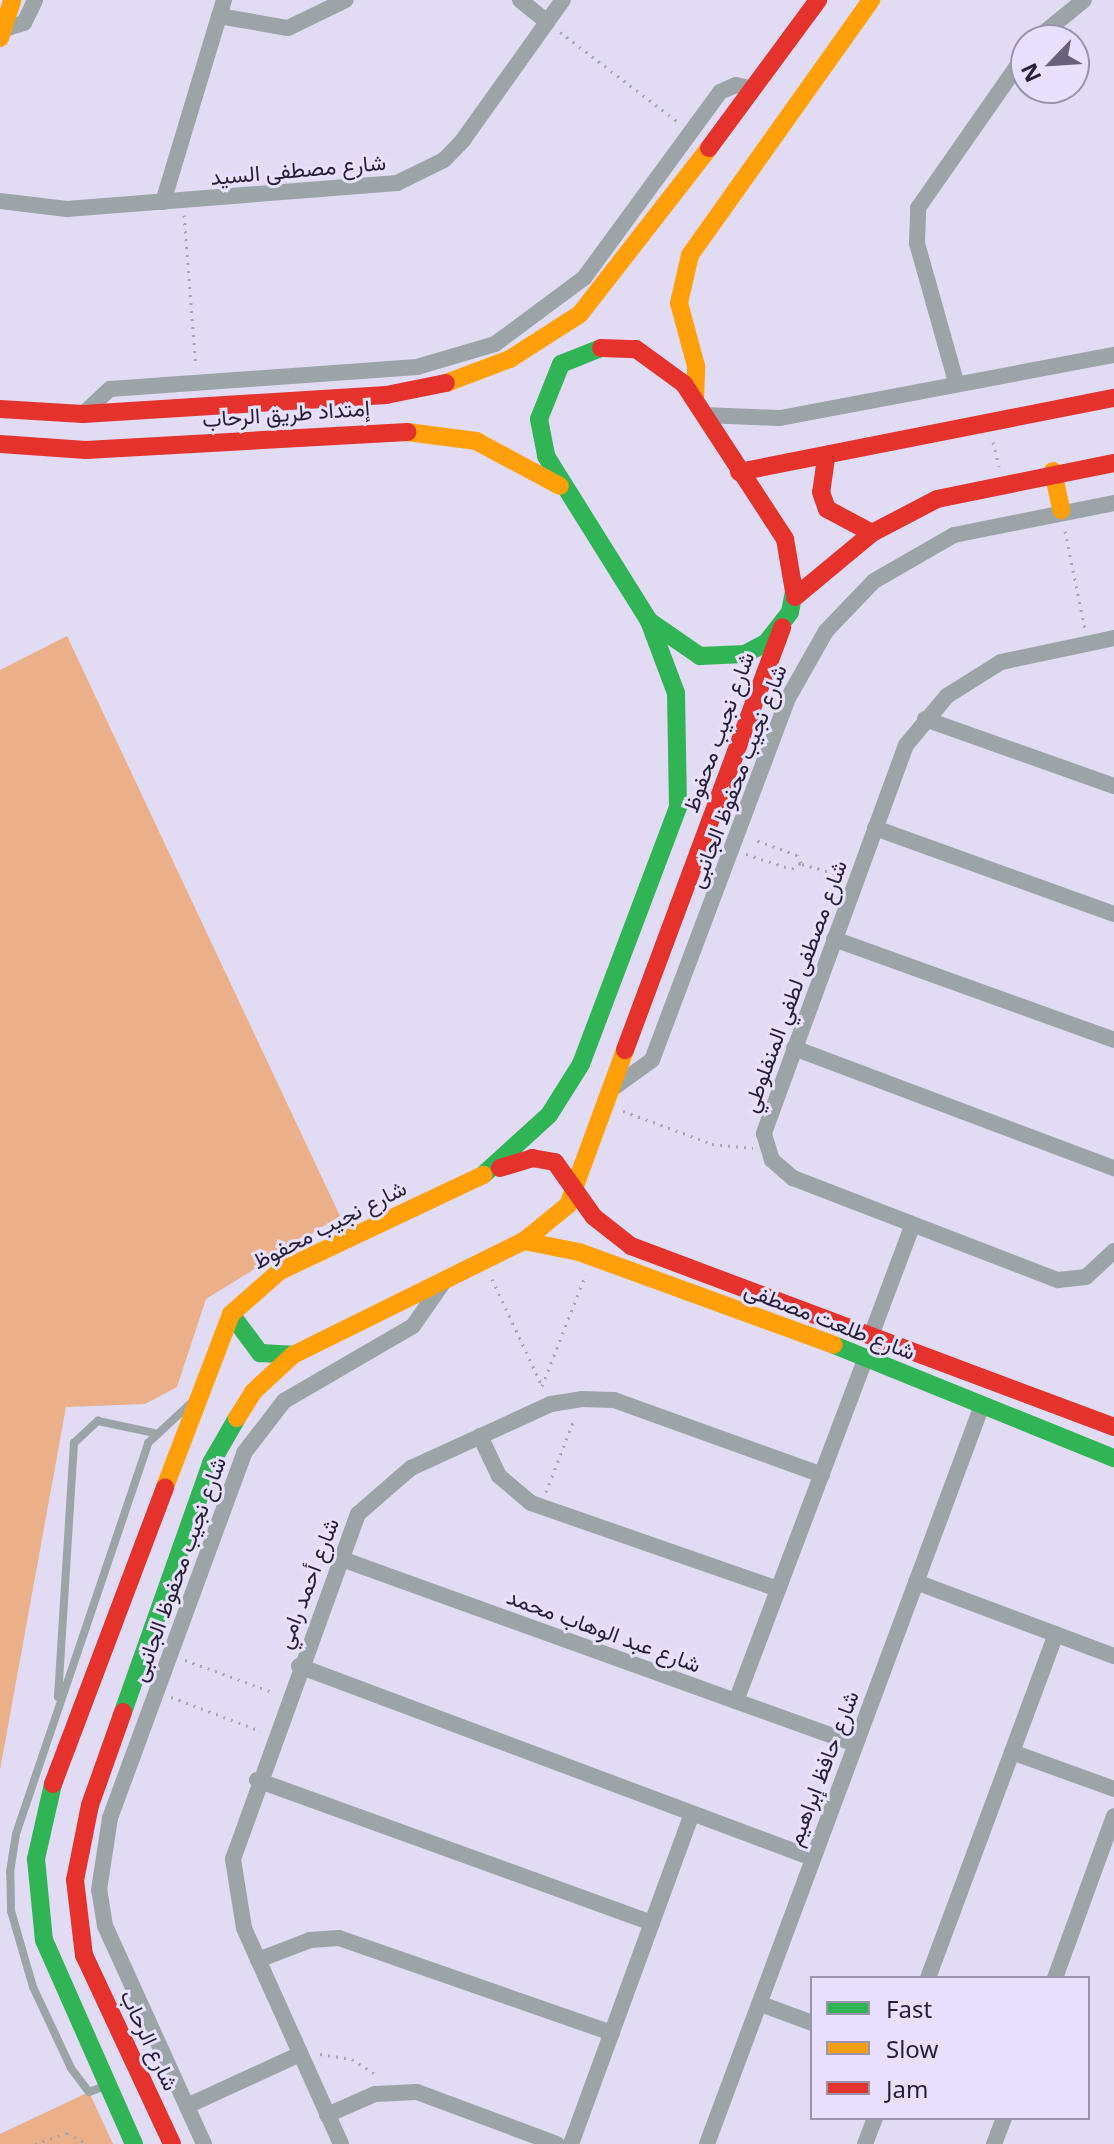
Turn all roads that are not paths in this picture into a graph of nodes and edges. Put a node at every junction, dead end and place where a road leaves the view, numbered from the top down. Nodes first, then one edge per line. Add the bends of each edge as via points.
1 (12, 0) edge
2 (35, 0) edge
3 (346, 0) edge
4 (520, 0) edge
5 (563, 0) edge
6 (818, 0) edge
7 (1084, 0) edge
8 (863, 3) edge
9 (221, 8) edge
10 (547, 22) junction
11 (1055, 24) edge
12 (1, 34) edge
13 (1010, 76) edge
14 (753, 89) junction
15 (0, 201) edge
16 (163, 202) junction
17 (627, 222) junction
18 (645, 235) junction
19 (545, 339) junction
20 (1114, 355) edge
21 (561, 364) junction
22 (417, 367) junction
23 (956, 382) junction
24 (420, 390) junction
25 (1114, 398) edge
26 (700, 408) junction
27 (0, 409) edge
28 (83, 414) junction
29 (0, 444) edge
30 (826, 458) junction
31 (1114, 463) edge
32 (1053, 471) junction
33 (739, 472) junction
34 (562, 488) junction
35 (1114, 503) edge
36 (1061, 510) junction
37 (872, 533) junction
38 (795, 597) junction
39 (649, 621) junction
40 (782, 627) junction
41 (1114, 638) edge
42 (925, 719) junction
43 (1114, 786) edge
44 (875, 828) junction
45 (1114, 914) edge
46 (834, 939) junction
47 (1114, 1040) edge
48 (794, 1048) junction
49 (607, 1098) junction
50 (1114, 1168) edge
51 (483, 1175) junction
52 (577, 1189) junction
53 (913, 1224) junction
54 (524, 1241) junction
55 (1114, 1251) edge
56 (445, 1280) junction
57 (231, 1314) junction
58 (872, 1333) junction
59 (293, 1355) junction
60 (866, 1357) junction
61 (194, 1402) junction
62 (981, 1408) junction
63 (1114, 1427) edge
64 (154, 1433) junction
65 (480, 1436) junction
66 (1114, 1458) edge
67 (822, 1475) junction
68 (339, 1558) junction
69 (916, 1582) junction
70 (778, 1589) junction
71 (1056, 1634) junction
72 (1114, 1656) edge
73 (299, 1666) junction
74 (736, 1701) junction
75 (58, 1709) junction
76 (855, 1744) junction
77 (1012, 1752) junction
78 (257, 1780) junction
79 (1114, 1789) edge
80 (50, 1791) junction
81 (28, 1797) junction
82 (692, 1814) junction
83 (1114, 1816) edge
84 (812, 1858) junction
85 (652, 1923) junction
86 (84, 1955) junction
87 (258, 1960) junction
88 (54, 1969) junction
89 (929, 1976) edge
90 (1056, 1976) edge
91 (761, 2004) junction
92 (810, 2022) edge
93 (612, 2033) junction
94 (300, 2054) junction
95 (107, 2085) junction
96 (187, 2106) junction
97 (327, 2115) junction
98 (874, 2120) edge
99 (1003, 2120) edge
100 (134, 2144) edge
101 (172, 2144) edge
102 (204, 2144) edge
103 (341, 2144) edge
104 (557, 2144) edge
105 (571, 2144) edge
106 (707, 2144) edge
107 (865, 2144) edge
108 (994, 2144) edge

1 - 12 street
2 - 12 street via 24,23
3 - 9 street via 288,28
4 - 10 street
5 - 10 street, شارع مصطفى السيد
6 - 14 street, إمتداد طريق الرحاب
7 - 11 street
8 - 26 street via 690,255 679,303 696,366
9 - 16 street
10 - 16 street, شارع مصطفى السيد via 463,140 421,173 371,189
13 - 23 street via 918,208 917,243
14 - 17 street via 727,87
14 - 18 street, إمتداد طريق الرحاب
15 - 16 street, شارع مصطفى السيد via 67,209
17 - 18 street
17 - 22 street via 584,278 542,315 495,344
18 - 19 street, إمتداد طريق الرحاب via 592,302
19 - 21 street
19 - 24 street, إمتداد طريق الرحاب via 476,374
20 - 23 street
21 - 26 street via 601,348 636,349 667,367
21 - 34 street via 539,419
22 - 24 street
22 - 28 street via 110,389
23 - 26 street via 780,418
24 - 28 street, إمتداد طريق الرحاب
25 - 30 street via 988,419
26 - 33 street
27 - 28 street, إمتداد طريق الرحاب
29 - 34 street, إمتداد طريق الرحاب via 86,450 428,431 487,446
30 - 33 street
30 - 37 street via 821,492 827,509 839,522
31 - 32 street
32 - 36 street
32 - 37 street via 937,499
33 - 38 street via 793,558
34 - 39 street
35 - 36 street, شارع نجيب محفوظ الجانبى
36 - 49 street, شارع نجيب محفوظ الجانبى via 940,542 899,563 847,607 803,667 652,1060
37 - 38 street
38 - 40 street, شارع نجيب محفوظ
39 - 40 street via 678,647 723,658 745,654
39 - 51 street, شارع نجيب محفوظ via 681,731 669,844 567,1090 529,1137
40 - 49 street, شارع نجيب محفوظ
41 - 42 street, شارع مصطفى لطفي المنفلوطي via 1001,662
42 - 43 street
42 - 44 street, شارع مصطفى لطفي المنفلوطي via 906,745
44 - 45 street
44 - 46 street, شارع مصطفى لطفي المنفلوطي
46 - 47 street
46 - 48 street, شارع مصطفى لطفي المنفلوطي
48 - 50 street
48 - 53 street, شارع مصطفى لطفي المنفلوطي via 767,1120 766,1147 793,1178
49 - 52 street, شارع نجيب محفوظ
51 - 52 street, شارع طلعت مصطفى via 543,1158 564,1169
51 - 57 street, شارع نجيب محفوظ via 280,1271
52 - 54 street, شارع نجيب محفوظ via 556,1220
52 - 58 street, شارع طلعت مصطفى via 594,1217 631,1246
53 - 55 street, شارع مصطفى لطفي المنفلوطي via 1058,1280 1086,1277
53 - 58 street
54 - 56 street, شارع نجيب محفوظ
54 - 60 street, شارع طلعت مصطفى via 592,1258
56 - 59 street, شارع نجيب محفوظ
56 - 96 street, شارع نجيب محفوظ الجانبى via 413,1326 311,1382 262,1425 244,1453 101,1853 105,1926
57 - 59 street via 253,1348
57 - 61 street, شارع نجيب محفوظ
58 - 63 street, شارع طلعت مصطفى
59 - 86 street, شارع نجيب محفوظ via 253,1392 222,1438 90,1805 75,1880
60 - 62 street, شارع طلعت مصطفى
60 - 67 street
61 - 64 lane
61 - 80 street, شارع نجيب محفوظ
62 - 66 street, شارع طلعت مصطفى
62 - 69 street, شارع حافظ إبراهيم
64 - 75 lane
64 - 75 lane via 98,1421 74,1443
65 - 67 street, شارع أحمد رامي via 551,1404 614,1400
65 - 68 street, شارع أحمد رامي via 391,1480 358,1514
65 - 70 street via 505,1484 540,1506
67 - 70 street
68 - 73 street, شارع أحمد رامي
68 - 74 street, شارع عبد الوهاب محمد
69 - 71 street
69 - 76 street, شارع حافظ إبراهيم
70 - 74 street
71 - 72 street
71 - 77 street
73 - 78 street, شارع أحمد رامي
73 - 82 street
74 - 76 street, شارع عبد الوهاب محمد
75 - 81 lane
76 - 84 street, شارع حافظ إبراهيم
77 - 79 street
77 - 89 street
78 - 85 street
78 - 87 street, شارع أحمد رامي via 237,1835 232,1883
80 - 81 lane
80 - 88 street, شارع نجيب محفوظ via 35,1880
81 - 95 lane via 10,1872 18,1950 71,2068 89,2092
82 - 84 street
82 - 85 street
83 - 90 street
84 - 91 street, شارع حافظ إبراهيم
85 - 93 street
86 - 88 street
86 - 101 street, شارع الرحاب
87 - 93 street via 310,1940 339,1938
87 - 94 street, شارع أحمد رامي
88 - 95 street
91 - 92 street
91 - 106 street, شارع حافظ إبراهيم
93 - 105 street
94 - 96 street
94 - 97 street, شارع أحمد رامي
95 - 100 street
96 - 102 street, شارع نجيب محفوظ الجانبى
97 - 103 street, شارع أحمد رامي
97 - 104 street via 389,2091 417,2092
98 - 107 street
99 - 108 street

